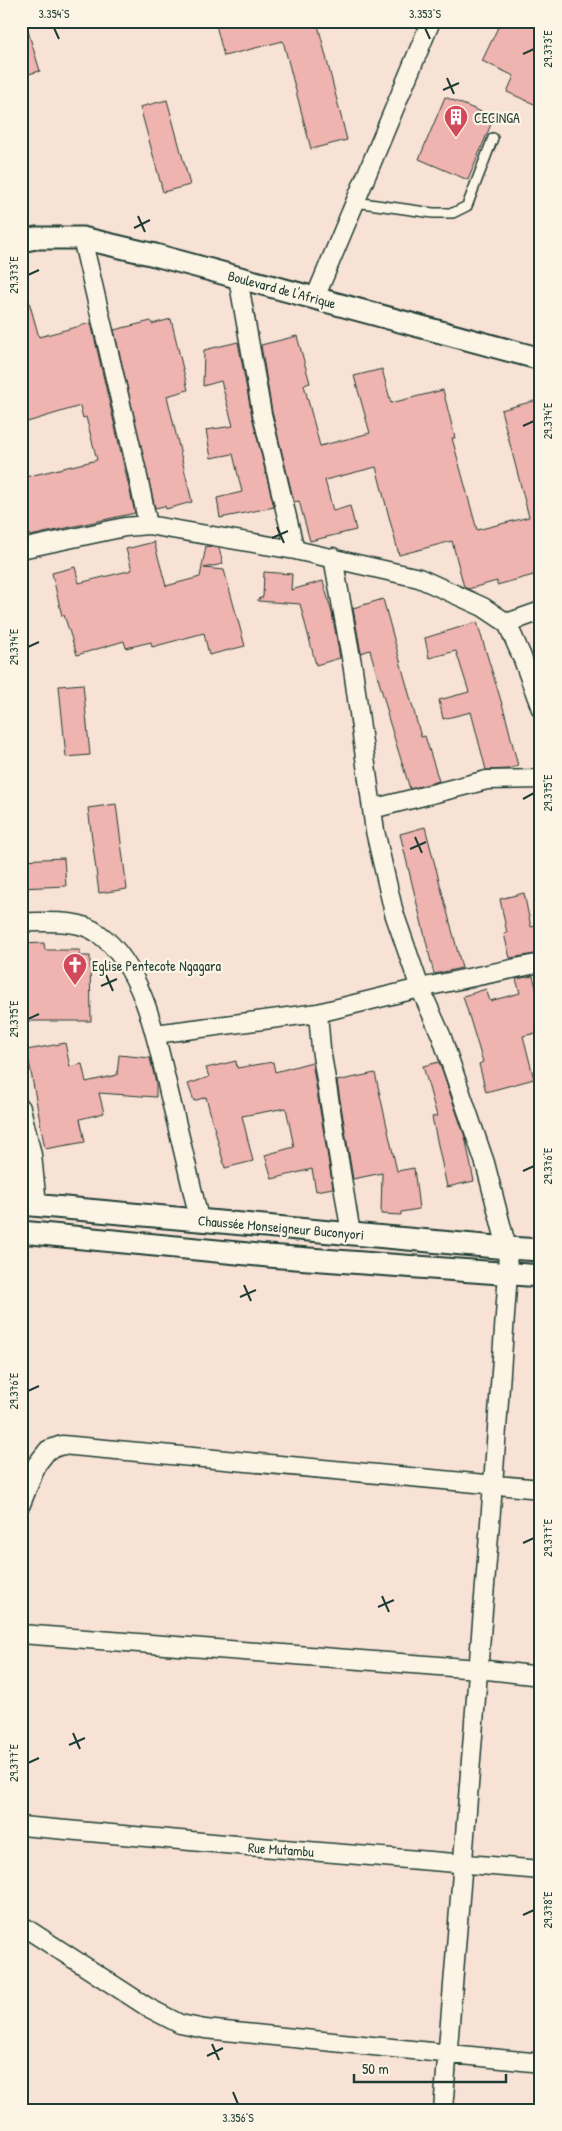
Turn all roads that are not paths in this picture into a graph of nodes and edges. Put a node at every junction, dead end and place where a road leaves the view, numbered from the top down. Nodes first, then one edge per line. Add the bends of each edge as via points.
1 (431, 21) edge
2 (493, 138) dead end
3 (355, 202) junction
4 (82, 238) junction
5 (21, 241) edge
6 (238, 278) junction
7 (315, 298) junction
8 (541, 359) edge
9 (148, 525) junction
10 (21, 549) edge
11 (295, 550) junction
12 (333, 557) junction
13 (541, 611) edge
14 (507, 624) junction
15 (541, 709) edge
16 (541, 779) edge
17 (372, 809) junction
18 (21, 922) edge
19 (541, 963) edge
20 (420, 988) junction
21 (318, 1013) junction
22 (155, 1034) junction
23 (21, 1108) edge
24 (29, 1204) edge
25 (199, 1219) junction
26 (21, 1232) edge
27 (351, 1234) junction
28 (507, 1248) junction
29 (541, 1250) edge
30 (508, 1273) junction
31 (541, 1276) edge
32 (493, 1485) junction
33 (541, 1489) edge
34 (21, 1504) edge
35 (21, 1634) edge
36 (478, 1669) junction
37 (541, 1676) edge
38 (21, 1826) edge
39 (461, 1862) junction
40 (541, 1870) edge
41 (21, 1925) edge
42 (448, 2054) junction
43 (541, 2063) edge
44 (443, 2110) edge

1 - 3 street
2 - 3 lane via 467,206 453,213
3 - 7 street
4 - 5 street, Boulevard de l'Afrique
4 - 6 street, Boulevard de l'Afrique
4 - 9 street
6 - 7 street, Boulevard de l'Afrique
6 - 11 street via 262,414
7 - 8 street, Boulevard de l'Afrique
9 - 10 street
9 - 11 street
11 - 12 street
12 - 14 street via 419,578 483,606
12 - 17 street via 353,669
13 - 14 street
14 - 15 street
16 - 17 street via 487,780
17 - 20 street via 394,913
18 - 22 street via 74,924 98,933 119,953 136,982
19 - 20 street
20 - 21 street
20 - 28 street via 441,1035 467,1109
21 - 22 street
21 - 27 street
22 - 25 street
23 - 24 street via 32,1156
24 - 25 street, Chaussée Monseigneur Buconyori
25 - 27 street, Chaussée Monseigneur Buconyori
26 - 30 street via 268,1256
27 - 28 street, Chaussée Monseigneur Buconyori
28 - 29 street, Chaussée Monseigneur Buconyori
28 - 30 street
30 - 31 street
30 - 32 street
32 - 33 street
32 - 34 street via 62,1445 48,1450 37,1464
32 - 36 street
35 - 36 street
36 - 37 street
36 - 39 street
38 - 39 street, Rue Mutambu
39 - 40 street, Rue Mutambu
39 - 42 street
41 - 42 street via 148,2008 180,2024 205,2030
42 - 43 street
42 - 44 street

